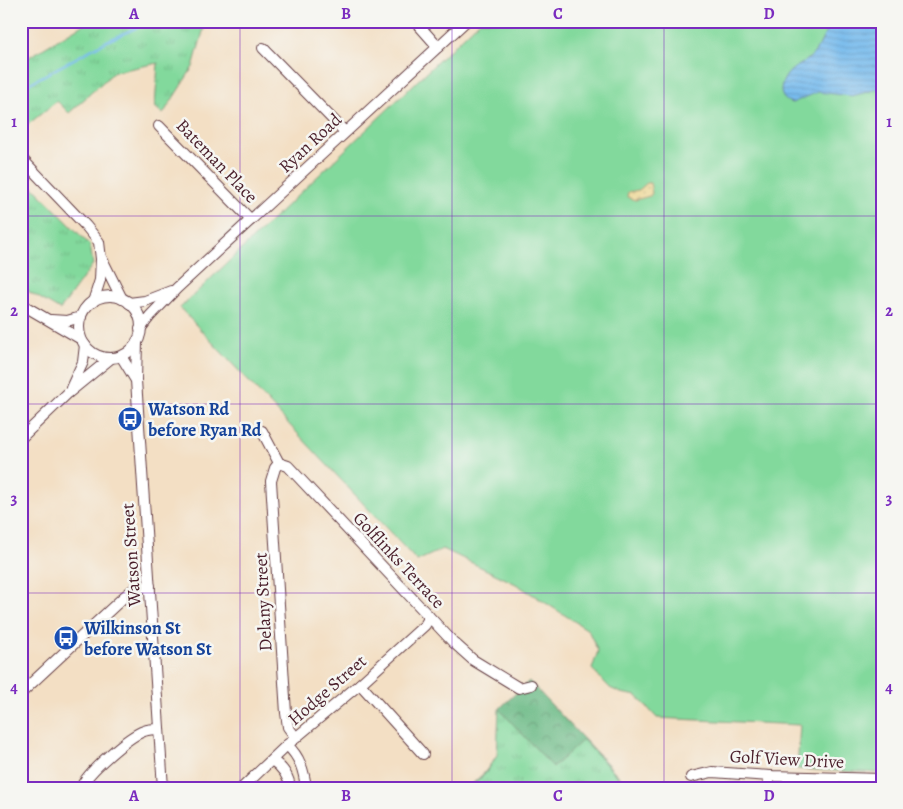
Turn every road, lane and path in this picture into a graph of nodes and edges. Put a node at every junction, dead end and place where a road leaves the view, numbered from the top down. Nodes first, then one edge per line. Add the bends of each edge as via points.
1 (415, 21) edge
2 (466, 21) edge
3 (438, 47) junction
4 (264, 48) dead end
5 (159, 126) dead end
6 (346, 132) junction
7 (21, 158) edge
8 (251, 220) junction
9 (101, 259) junction
10 (177, 288) junction
11 (125, 301) junction
12 (93, 302) junction
13 (21, 304) edge
14 (81, 317) junction
15 (48, 320) junction
16 (140, 329) junction
17 (137, 341) junction
18 (83, 342) junction
19 (116, 357) junction
20 (136, 380) junction
21 (68, 393) junction
22 (262, 431) dead end
23 (21, 438) edge
24 (279, 463) junction
25 (150, 586) junction
26 (428, 615) junction
27 (360, 684) junction
28 (531, 686) dead end
29 (21, 693) edge
30 (160, 728) junction
31 (292, 742) junction
32 (423, 754) dead end
33 (272, 760) junction
34 (771, 776) junction
35 (691, 777) dead end
36 (882, 779) edge
37 (81, 788) edge
38 (163, 788) edge
39 (242, 788) edge
40 (290, 788) edge
41 (306, 788) edge
42 (767, 788) edge

1 - 3 street
2 - 3 street, Ryan Road
3 - 6 street, Ryan Road
4 - 6 street
5 - 8 street, Bateman Place
6 - 8 street, Ryan Road
7 - 9 street via 93,234 99,242
8 - 10 street, Ryan Road
9 - 11 street
9 - 12 street via 100,280
10 - 11 street, Ryan Road via 145,301
10 - 16 street, Ryan Road
11 - 12 street via 107,296
11 - 16 street via 138,314
12 - 14 street
13 - 15 street
14 - 15 street via 67,321
14 - 18 street
15 - 18 street
16 - 17 street
17 - 19 street via 130,350
17 - 20 street, Watson Street
18 - 19 street via 96,355
18 - 21 street via 83,362
19 - 20 street, Watson Street
19 - 21 street
20 - 25 street, Watson Street
21 - 23 street
22 - 24 street, Golflinks Terrace
24 - 26 street, Golflinks Terrace via 288,466
24 - 31 street, Delany Street via 271,481 285,704
25 - 29 street via 134,589 125,596
25 - 30 street, Watson Street
26 - 27 street, Hodge Street via 425,625
26 - 28 street, Golflinks Terrace via 473,660 518,688
27 - 31 street, Hodge Street
27 - 32 street
30 - 37 street via 145,730 129,739 88,775
30 - 38 street, Watson Street
31 - 33 street, Hodge Street
31 - 41 street, Delany Street via 302,765
33 - 39 street, Hodge Street
33 - 40 street via 289,778
34 - 35 street, Golf View Drive via 712,772
34 - 36 street, Golf View Drive
34 - 42 street

